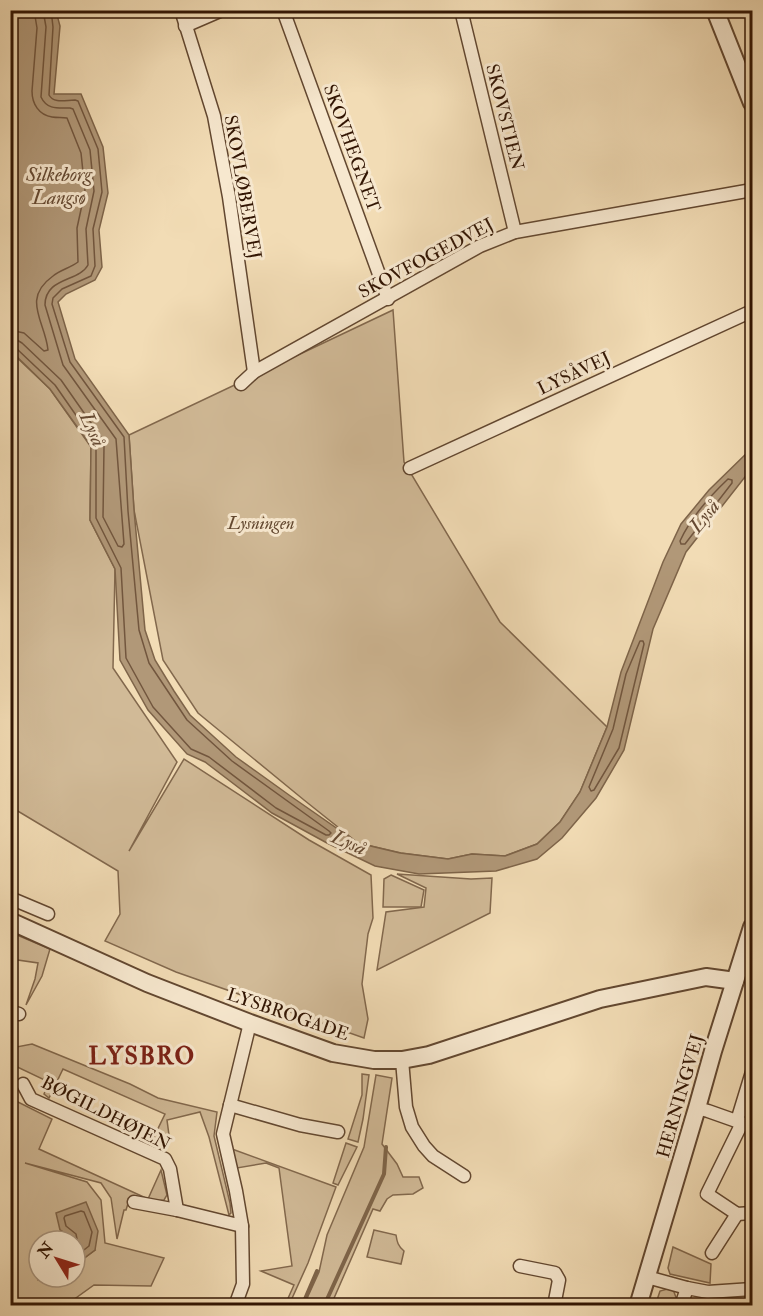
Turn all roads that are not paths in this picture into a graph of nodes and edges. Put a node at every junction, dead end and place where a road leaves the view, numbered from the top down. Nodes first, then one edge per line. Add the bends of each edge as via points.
1 (181, 10) edge
2 (222, 10) edge
3 (283, 10) edge
4 (461, 10) edge
5 (715, 10) edge
6 (185, 26) junction
7 (747, 74) edge
8 (753, 103) edge
9 (753, 190) edge
10 (514, 232) junction
11 (388, 299) junction
12 (753, 311) edge
13 (254, 372) junction
14 (241, 384) dead end
15 (410, 468) dead end
16 (16, 900) edge
17 (48, 914) dead end
18 (12, 922) edge
19 (753, 927) edge
20 (735, 981) junction
21 (250, 1023) junction
22 (402, 1060) junction
23 (753, 1072) edge
24 (23, 1084) dead end
25 (230, 1105) junction
26 (697, 1108) junction
27 (744, 1123) edge
28 (338, 1132) dead end
29 (464, 1176) dead end
30 (134, 1202) dead end
31 (177, 1210) junction
32 (753, 1213) edge
33 (737, 1214) junction
34 (242, 1226) junction
35 (712, 1252) dead end
36 (520, 1266) dead end
37 (647, 1277) junction
38 (687, 1288) junction
39 (753, 1289) edge
40 (236, 1305) edge
41 (554, 1305) edge
42 (638, 1305) edge
43 (681, 1305) edge

1 - 6 street, SKOVLØBERVEJ
2 - 6 street
3 - 11 street, SKOVHEGNET
4 - 10 street, SKOVSTIEN
5 - 7 street
6 - 13 street, SKOVLØBERVEJ via 214,116
7 - 8 street
9 - 10 street, SKOVFOGEDVEJ
10 - 11 street, SKOVFOGEDVEJ via 480,246
11 - 13 street, SKOVFOGEDVEJ
12 - 15 street, LYSÅVEJ
13 - 14 street, SKOVFOGEDVEJ
16 - 17 street, LYSBROGADE
16 - 18 street, LYSBROGADE
18 - 21 street, LYSBROGADE via 147,983
19 - 20 street, HERNINGVEJ
20 - 22 street, LYSBROGADE via 706,977 600,999
20 - 26 street, HERNINGVEJ
21 - 22 street, LYSBROGADE via 333,1053
21 - 25 street
22 - 29 street via 412,1127 433,1156
23 - 27 street
24 - 31 street, BØGILDHØJEN via 32,1099 165,1159
25 - 28 street
25 - 34 street via 223,1134
26 - 27 street
26 - 37 street, HERNINGVEJ
27 - 33 street via 707,1194
30 - 31 street
31 - 34 street
32 - 33 street
33 - 35 street
34 - 40 street via 243,1284
36 - 41 street via 555,1273 559,1280
37 - 38 street
37 - 42 street, HERNINGVEJ
38 - 39 street via 708,1292
38 - 43 street

